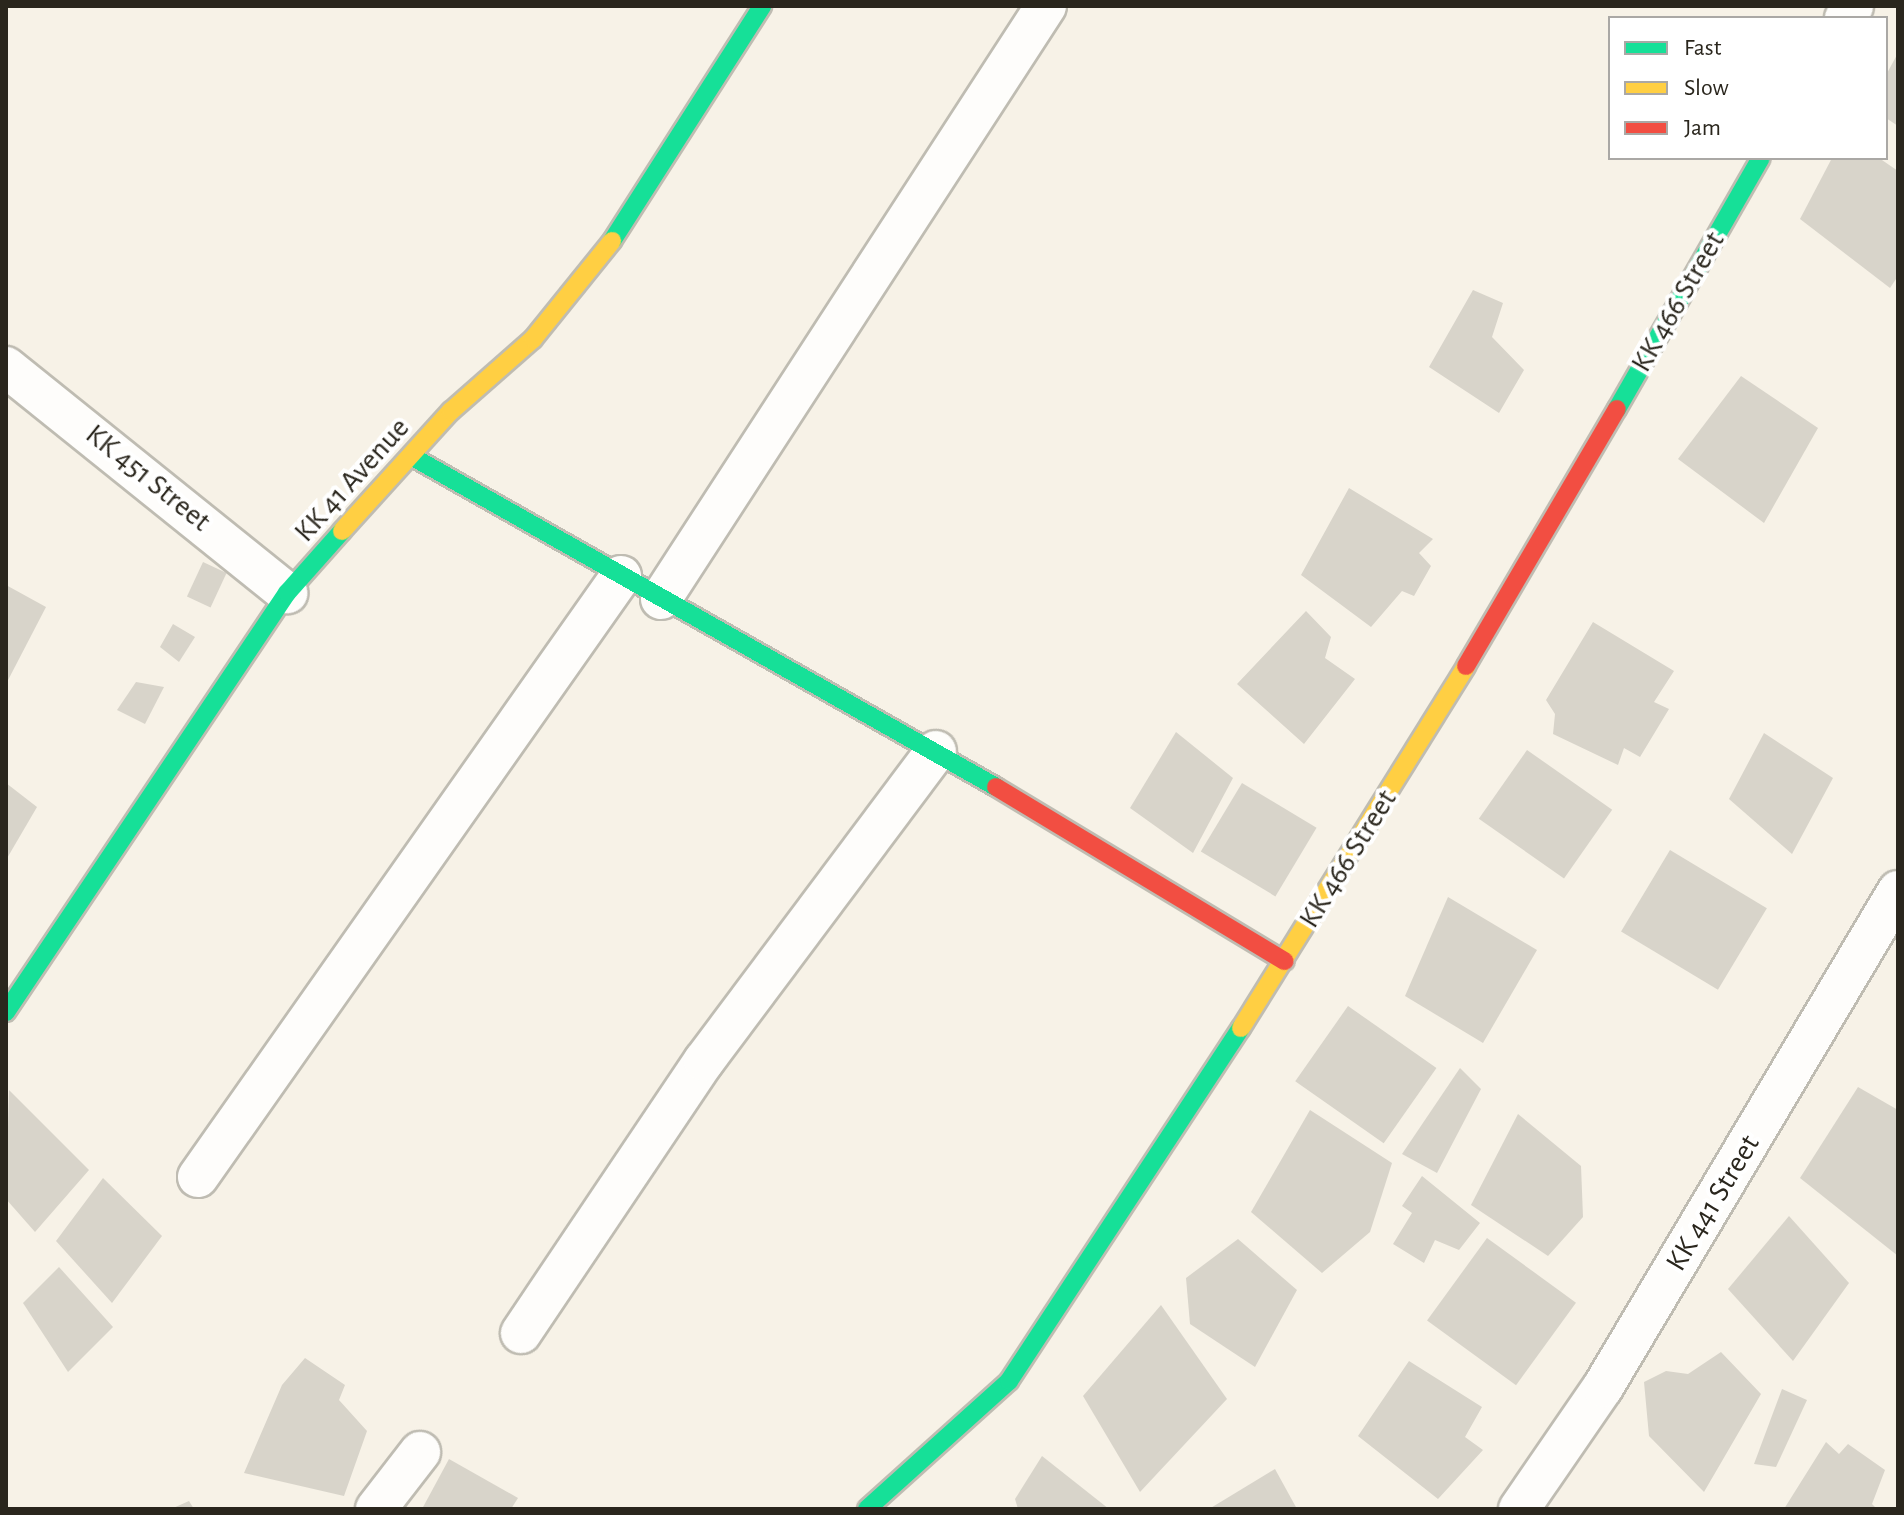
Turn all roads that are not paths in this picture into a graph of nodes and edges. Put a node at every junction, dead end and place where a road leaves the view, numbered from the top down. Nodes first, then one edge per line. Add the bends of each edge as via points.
1 (762, 6) edge
2 (1046, 6) edge
3 (1760, 160) edge
4 (6, 367) edge
5 (411, 456) junction
6 (621, 576) junction
7 (287, 593) junction
8 (661, 599) junction
9 (936, 751) junction
10 (1898, 891) edge
11 (1285, 961) junction
12 (6, 1012) edge
13 (198, 1177) dead end
14 (521, 1333) dead end
15 (420, 1452) dead end
16 (376, 1509) edge
17 (867, 1509) edge
18 (1519, 1509) edge

1 - 5 street, KK 41 Avenue via 593,270 533,339 451,411
2 - 8 street
3 - 11 street, KK 466 Street via 1511,593
4 - 7 street, KK 451 Street
5 - 6 street
5 - 7 street, KK 41 Avenue
6 - 8 street
6 - 13 street
7 - 12 street, KK 41 Avenue
8 - 9 street
9 - 11 street
9 - 14 street via 704,1061
10 - 18 street, KK 441 Street via 1603,1387
11 - 17 street, KK 466 Street via 1009,1381
15 - 16 street

